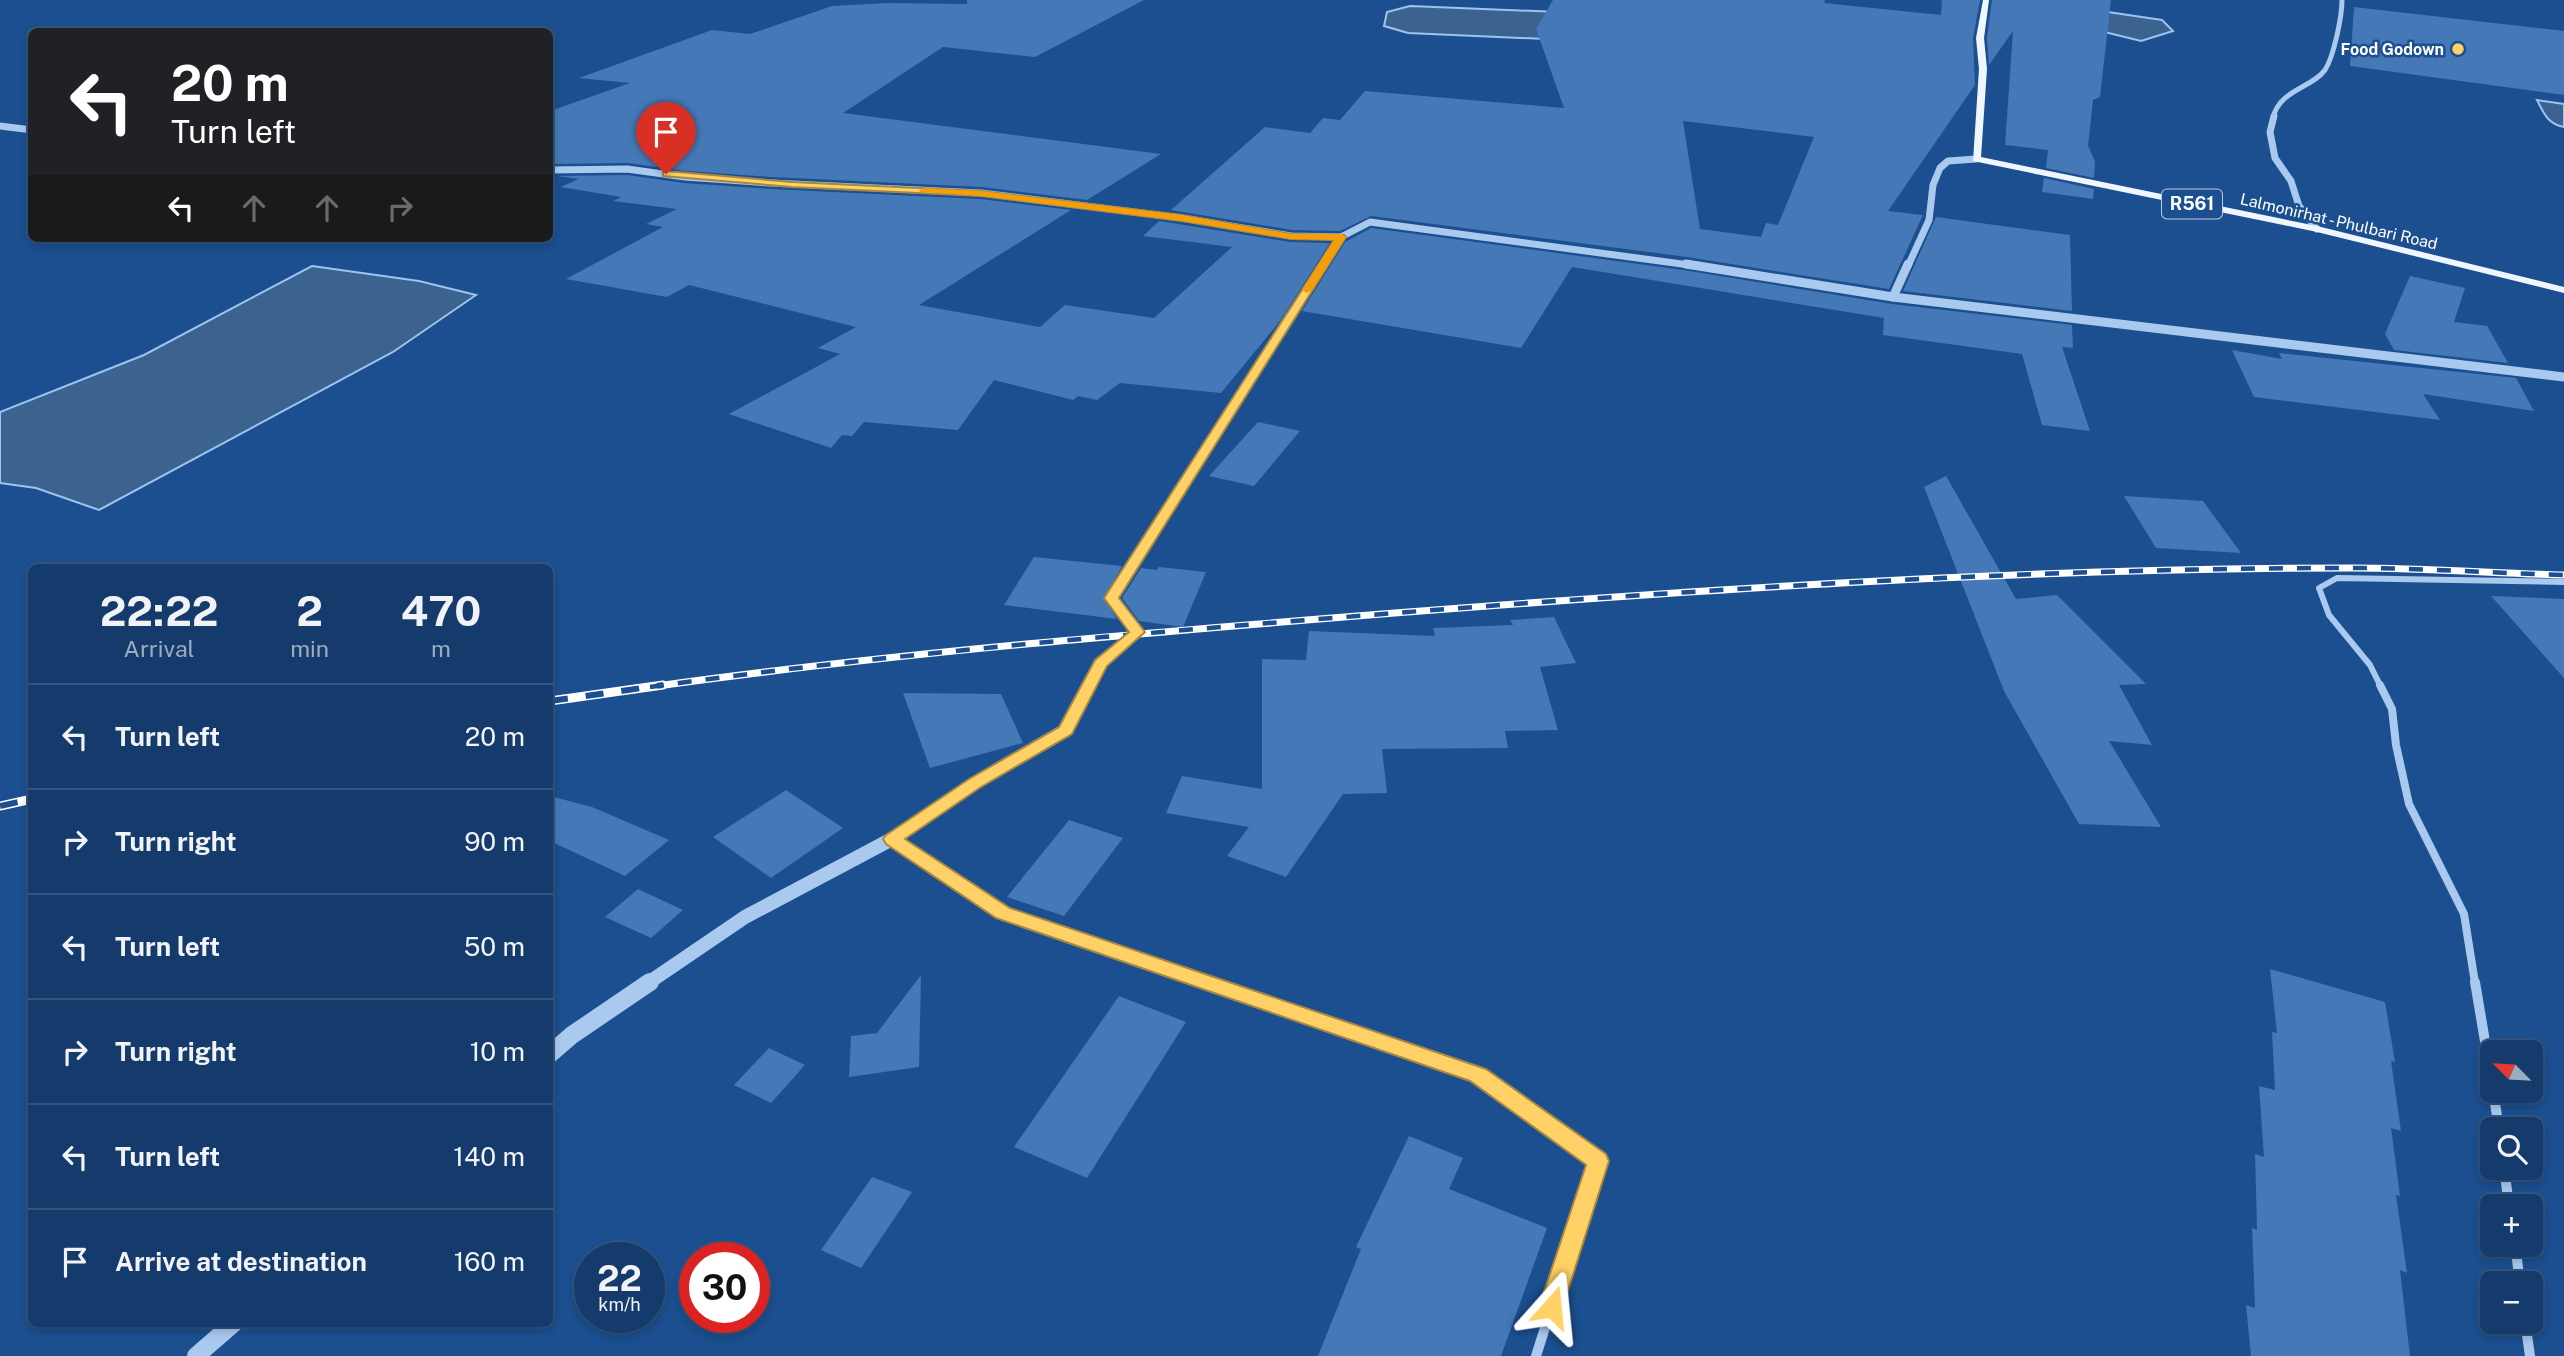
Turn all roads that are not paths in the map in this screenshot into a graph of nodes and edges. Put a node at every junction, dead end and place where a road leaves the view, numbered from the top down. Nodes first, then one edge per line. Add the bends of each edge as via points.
1 (1986, 0) edge
2 (2342, 0) edge
3 (0, 126) edge
4 (28, 130) edge
5 (1976, 159) junction
6 (553, 170) edge
7 (2316, 229) junction
8 (1341, 237) junction
9 (2564, 290) edge
10 (1893, 297) junction
11 (2564, 377) edge
12 (2564, 582) edge
13 (892, 839) junction
14 (2485, 1040) edge
15 (553, 1051) edge
16 (229, 1327) edge
17 (2527, 1334) edge
18 (196, 1356) edge
19 (1536, 1356) edge
20 (2530, 1356) edge

1 - 5 main road via 1980,38 1983,69
2 - 7 street via 2335,45 2324,71 2293,91 2275,110 2270,132 2276,158 2291,181 2299,206
3 - 4 street
5 - 7 main road, Lalmonirhat - Phulbari Road / R561
5 - 10 street via 1948,161 1940,168 1929,220
6 - 8 street via 626,169 771,183 981,193 1291,236
7 - 9 main road, Lalmonirhat - Phulbari Road / R561
8 - 10 street via 1370,222
8 - 13 street via 1112,598 1137,632 1100,664 1066,730
10 - 11 street
12 - 14 street via 2337,578 2319,588 2329,615 2370,664 2392,709 2409,804 2464,914
13 - 15 street via 745,917
13 - 19 street via 1003,913 1478,1075 1598,1161
16 - 18 street
17 - 20 street

